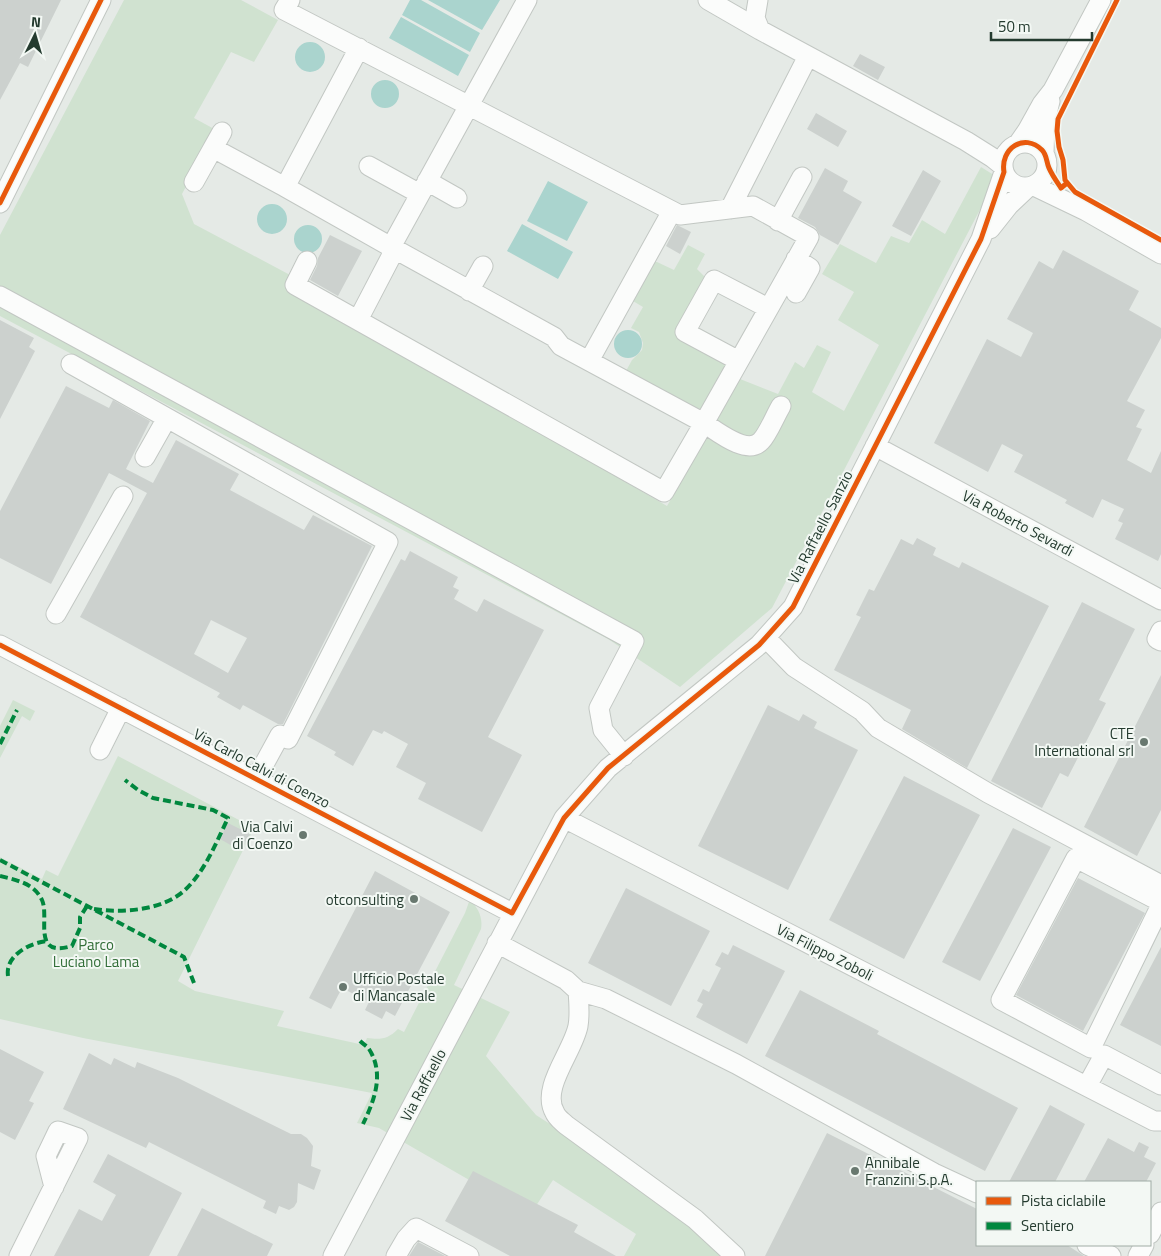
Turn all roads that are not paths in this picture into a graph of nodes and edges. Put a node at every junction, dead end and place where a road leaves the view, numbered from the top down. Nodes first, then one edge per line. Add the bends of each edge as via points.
1 (101, 0) edge
2 (290, 0) edge
3 (527, 0) edge
4 (708, 0) edge
5 (758, 0) edge
6 (1101, 0) edge
7 (760, 30) junction
8 (359, 48) junction
9 (808, 56) junction
10 (1053, 90) junction
11 (468, 105) junction
12 (966, 142) junction
13 (1015, 145) junction
14 (1046, 159) junction
15 (369, 166) dead end
16 (1004, 169) junction
17 (802, 177) dead end
18 (194, 182) dead end
19 (1030, 187) junction
20 (285, 188) junction
21 (423, 188) junction
22 (457, 198) dead end
23 (0, 202) edge
24 (730, 209) junction
25 (672, 211) junction
26 (1086, 211) junction
27 (778, 220) junction
28 (981, 239) junction
29 (393, 248) junction
30 (1161, 254) edge
31 (796, 259) junction
32 (307, 261) dead end
33 (483, 266) dead end
34 (470, 290) junction
35 (796, 293) dead end
36 (0, 296) edge
37 (768, 308) junction
38 (358, 320) junction
39 (589, 361) junction
40 (739, 361) junction
41 (71, 364) dead end
42 (781, 406) dead end
43 (167, 418) junction
44 (704, 423) junction
45 (875, 446) junction
46 (145, 457) dead end
47 (123, 496) dead end
48 (1161, 600) edge
49 (56, 614) dead end
50 (1161, 631) edge
51 (766, 638) junction
52 (1161, 641) edge
53 (0, 645) edge
54 (121, 708) junction
55 (100, 750) dead end
56 (624, 756) junction
57 (256, 779) junction
58 (564, 818) junction
59 (1160, 895) edge
60 (512, 913) junction
61 (497, 943) junction
62 (578, 991) junction
63 (1161, 1085) edge
64 (1087, 1086) junction
65 (1161, 1121) edge
66 (54, 1187) dead end
67 (976, 1193) edge
68 (1161, 1212) edge
69 (1151, 1232) edge
70 (1089, 1246) edge
71 (19, 1256) edge
72 (333, 1256) edge
73 (396, 1256) edge
74 (469, 1256) edge
75 (735, 1256) edge
76 (1111, 1256) edge

1 - 23 street
2 - 8 street via 284,10
3 - 11 street
4 - 7 street
5 - 7 street via 756,18
6 - 10 street, Via Raffaello Sanzio
7 - 9 street
8 - 11 street
8 - 20 street
9 - 12 street
9 - 24 street
10 - 13 street, Via Raffaello Sanzio
10 - 14 street, Via Raffaello Sanzio via 1045,122
11 - 21 street
11 - 25 street
12 - 13 street
12 - 16 street via 993,158
13 - 14 street via 1034,144
13 - 16 street, Via Raffaello Sanzio via 1005,155
14 - 19 street, Via Raffaello Sanzio via 1044,178
14 - 26 street via 1061,188
15 - 21 street
16 - 19 street via 1006,177 1015,185
16 - 28 street, Via Raffaello Sanzio
17 - 27 street
18 - 20 street via 218,140
19 - 26 street
19 - 28 street, Via Raffaello Sanzio via 1009,205
20 - 29 street
21 - 22 street
21 - 29 street
24 - 25 street via 680,215
24 - 27 street via 753,206
25 - 39 street
26 - 30 street
27 - 31 street via 809,237
28 - 45 street, Via Raffaello Sanzio
29 - 34 street
29 - 38 street
31 - 35 street via 810,268
31 - 37 street
32 - 38 street via 295,285
33 - 34 street
34 - 39 street via 554,337 562,346
36 - 56 street via 634,641 599,708 603,730
37 - 40 street
37 - 40 street via 714,280 685,332
38 - 44 street via 664,492
39 - 44 street
40 - 44 street
41 - 43 street
42 - 44 street via 761,441 754,446 744,447
43 - 46 street
43 - 57 street via 388,542 288,740 280,735
45 - 48 street, Via Roberto Sevardi
45 - 51 street, Via Raffaello Sanzio via 793,607
47 - 49 street
50 - 52 street via 1157,639
51 - 56 street, Via Raffaello Sanzio
51 - 59 street via 794,667 862,711 878,728
53 - 54 street, Via Carlo Calvi di Coenzo
54 - 55 street
54 - 57 street, Via Carlo Calvi di Coenzo
56 - 58 street, Via Raffaello Sanzio via 608,768
57 - 60 street, Via Carlo Calvi di Coenzo
58 - 60 street, Via Raffaello Sanzio
58 - 64 street, Via Filippo Zoboli
59 - 59 street via 1076,858 1001,1000 1091,1048
60 - 61 street, Via Raffaello
61 - 62 street via 566,980
61 - 72 street, Via Raffaello
62 - 67 street via 606,999 736,1064 934,1173
62 - 75 street via 578,1028 552,1088 550,1100 555,1114 694,1219
63 - 64 street via 1104,1055
64 - 65 street, Via Filippo Zoboli via 1154,1121
66 - 71 street
68 - 69 street
70 - 76 street
73 - 74 street via 416,1228

